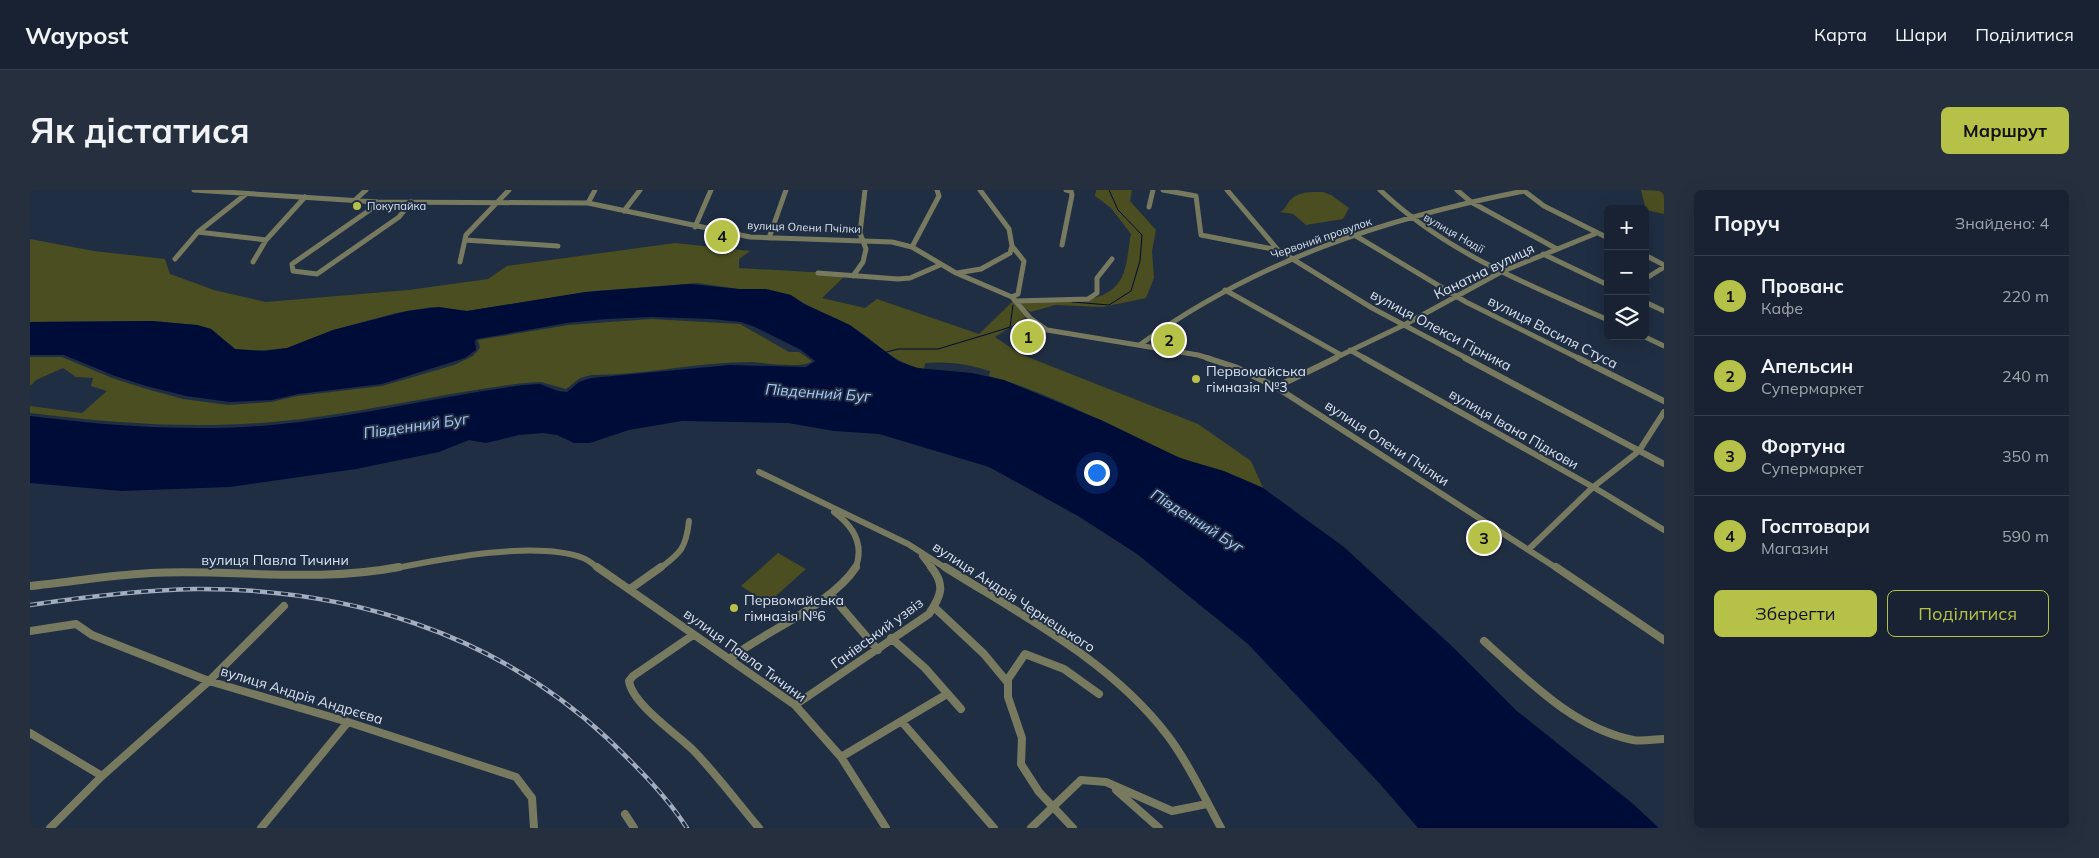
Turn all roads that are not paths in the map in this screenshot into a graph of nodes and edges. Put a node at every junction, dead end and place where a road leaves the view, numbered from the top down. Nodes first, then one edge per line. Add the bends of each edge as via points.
1 (194, 190) edge
2 (253, 190) edge
3 (366, 190) edge
4 (509, 190) edge
5 (595, 190) edge
6 (640, 190) edge
7 (711, 190) edge
8 (786, 190) edge
9 (865, 190) edge
10 (937, 190) edge
11 (980, 190) edge
12 (1153, 190) edge
13 (1163, 190) edge
14 (1227, 190) edge
15 (1380, 190) edge
16 (1458, 190) edge
17 (1524, 190) edge
18 (1068, 191) edge
19 (247, 194) junction
20 (305, 197) junction
21 (355, 200) junction
22 (377, 202) junction
23 (411, 202) junction
24 (498, 202) junction
25 (1472, 202) junction
26 (588, 203) junction
27 (1149, 207) dead end
28 (624, 211) junction
29 (1409, 219) junction
30 (695, 227) junction
31 (198, 232) junction
32 (1597, 233) junction
33 (1356, 236) junction
34 (1604, 236) edge
35 (769, 238) junction
36 (861, 239) junction
37 (266, 240) junction
38 (465, 240) junction
39 (1062, 245) dead end
40 (558, 246) dead end
41 (912, 246) junction
42 (1012, 246) junction
43 (1557, 249) junction
44 (1278, 250) junction
45 (1543, 254) junction
46 (1290, 257) junction
47 (1649, 257) edge
48 (175, 259) dead end
49 (1112, 259) dead end
50 (253, 262) dead end
51 (460, 262) dead end
52 (940, 265) junction
53 (1664, 266) edge
54 (1501, 272) junction
55 (818, 273) dead end
56 (956, 273) junction
57 (853, 276) junction
58 (1649, 276) edge
59 (1604, 283) edge
60 (1225, 290) junction
61 (1455, 296) junction
62 (1014, 299) junction
63 (1649, 304) edge
64 (1664, 310) edge
65 (1604, 318) edge
66 (1404, 325) junction
67 (1649, 339) edge
68 (1141, 344) junction
69 (1664, 346) edge
70 (1350, 350) junction
71 (1341, 355) junction
72 (1276, 387) junction
73 (1664, 402) edge
74 (1664, 412) edge
75 (1639, 451) junction
76 (1664, 464) edge
77 (759, 472) dead end
78 (1592, 488) junction
79 (821, 504) junction
80 (689, 521) dead end
81 (1664, 530) edge
82 (908, 544) junction
83 (1529, 549) junction
84 (30, 586) edge
85 (630, 589) junction
86 (830, 594) junction
87 (284, 606) dead end
88 (934, 607) junction
89 (30, 631) edge
90 (693, 635) junction
91 (891, 638) junction
92 (1664, 640) edge
93 (1484, 641) dead end
94 (878, 650) junction
95 (729, 659) junction
96 (209, 681) junction
97 (1008, 683) junction
98 (947, 694) junction
99 (1099, 694) dead end
100 (795, 705) junction
101 (961, 709) dead end
102 (348, 722) junction
103 (902, 722) junction
104 (30, 732) edge
105 (1664, 739) edge
106 (841, 757) junction
107 (102, 776) junction
108 (1106, 782) junction
109 (1207, 804) junction
110 (1052, 807) junction
111 (626, 814) dead end
112 (50, 828) edge
113 (261, 828) edge
114 (534, 828) edge
115 (634, 828) edge
116 (759, 828) edge
117 (886, 828) edge
118 (994, 828) edge
119 (1031, 828) edge
120 (1073, 828) edge
121 (1159, 828) edge
122 (1221, 828) edge

1 - 19 street, вулиця Олени Пчілки
2 - 19 street
3 - 21 street
4 - 24 street
5 - 26 street
6 - 28 street
7 - 30 street
8 - 35 street
9 - 36 street
10 - 41 street via 939,196
11 - 42 street via 1009,229
12 - 27 street
13 - 44 street via 1196,196 1201,235
14 - 44 street, вулиця Олекси Гірника
15 - 29 street, вулиця Надії
16 - 25 street
17 - 25 street, Червоний провулок
17 - 32 street via 1544,206
18 - 39 street
19 - 20 street, вулиця Олени Пчілки
19 - 31 street
20 - 21 street, вулиця Олени Пчілки
20 - 37 street
21 - 22 street, вулиця Олени Пчілки
22 - 23 street, вулиця Олени Пчілки
22 - 23 street via 292,264 293,271 317,274 399,217
23 - 24 street, вулиця Олени Пчілки
24 - 26 street, вулиця Олени Пчілки
24 - 38 street via 466,235
25 - 29 street, Червоний провулок
25 - 43 street
26 - 28 street, вулиця Олени Пчілки
28 - 30 street, вулиця Олени Пчілки
29 - 33 street, Червоний провулок
29 - 54 street, вулиця Надії
30 - 35 street, вулиця Олени Пчілки
31 - 37 street
31 - 48 street
32 - 34 street
32 - 43 street, Канатна вулиця
33 - 46 street, Червоний провулок
33 - 61 street, вулиця Василя Стуса
35 - 36 street, вулиця Олени Пчілки
36 - 41 street, вулиця Олени Пчілки
36 - 57 street via 866,249 863,262
37 - 50 street
38 - 40 street
38 - 51 street
41 - 52 street, вулиця Олени Пчілки
42 - 56 street via 1010,253 981,269
42 - 62 street via 1024,261 1018,294
43 - 45 street, Канатна вулиця
44 - 46 street, вулиця Олекси Гірника
45 - 54 street, Канатна вулиця
45 - 59 street
46 - 60 street, Червоний провулок
46 - 66 street, вулиця Олекси Гірника
47 - 53 street
49 - 62 street via 1097,278 1097,293 1088,299
52 - 56 street, вулиця Олени Пчілки
52 - 57 street via 910,278
53 - 58 street
54 - 61 street, Канатна вулиця
54 - 65 street, вулиця Надії
55 - 57 street
56 - 62 street, вулиця Олени Пчілки
60 - 68 street, Червоний провулок
60 - 71 street
61 - 66 street, Канатна вулиця
61 - 73 street, вулиця Василя Стуса
62 - 68 street, вулиця Олени Пчілки via 1030,318 1047,330
63 - 64 street
66 - 70 street, Канатна вулиця
66 - 75 street, вулиця Олекси Гірника
67 - 69 street
68 - 72 street, вулиця Олени Пчілки via 1198,355
70 - 71 street, Канатна вулиця
70 - 78 street, вулиця Івана Підкови
71 - 72 street, Канатна вулиця
72 - 83 street, вулиця Олени Пчілки
74 - 75 street
75 - 76 street, вулиця Олекси Гірника
75 - 78 street
77 - 79 street, вулиця Андрія Чернецького
78 - 81 street, вулиця Івана Підкови
78 - 83 street
79 - 82 street, вулиця Андрія Чернецького
79 - 86 street via 849,525 861,548 850,576
80 - 85 street via 687,540 679,554
82 - 88 street, Ганівський узвіз via 940,578 940,598
82 - 109 street, вулиця Андрія Чернецького via 1076,650 1125,689 1167,735
83 - 92 street, вулиця Олени Пчілки
84 - 85 street, вулиця Павла Тичини via 152,573 257,576 374,572 463,555 548,551 584,558
85 - 90 street, вулиця Павла Тичини
86 - 94 street
86 - 95 street via 747,644
87 - 96 street
88 - 91 street, Ганівський узвіз via 929,614
88 - 97 street via 984,654
89 - 96 street, вулиця Андрія Андрєєва via 76,624 92,635
90 - 95 street, вулиця Павла Тичини
90 - 116 street via 633,676 629,680 630,690 664,726 694,750
91 - 94 street, Ганівський узвіз
91 - 98 street via 925,668
93 - 105 street via 1569,712 1591,726 1635,740
94 - 100 street, Ганівський узвіз
95 - 100 street, вулиця Павла Тичини
96 - 102 street, вулиця Андрія Андрєєва
96 - 107 street
97 - 99 street via 1025,654 1064,670
97 - 110 street via 1008,697 1022,738 1021,764
98 - 101 street
98 - 103 street
100 - 106 street, вулиця Павла Тичини
102 - 113 street
102 - 114 street, вулиця Андрія Андрєєва via 516,777 532,798
103 - 106 street
103 - 118 street
104 - 107 street
106 - 117 street, вулиця Павла Тичини
107 - 112 street
108 - 109 street via 1172,811
108 - 110 street via 1081,780
108 - 121 street
109 - 122 street, вулиця Андрія Чернецького
110 - 119 street
110 - 120 street
111 - 115 street

